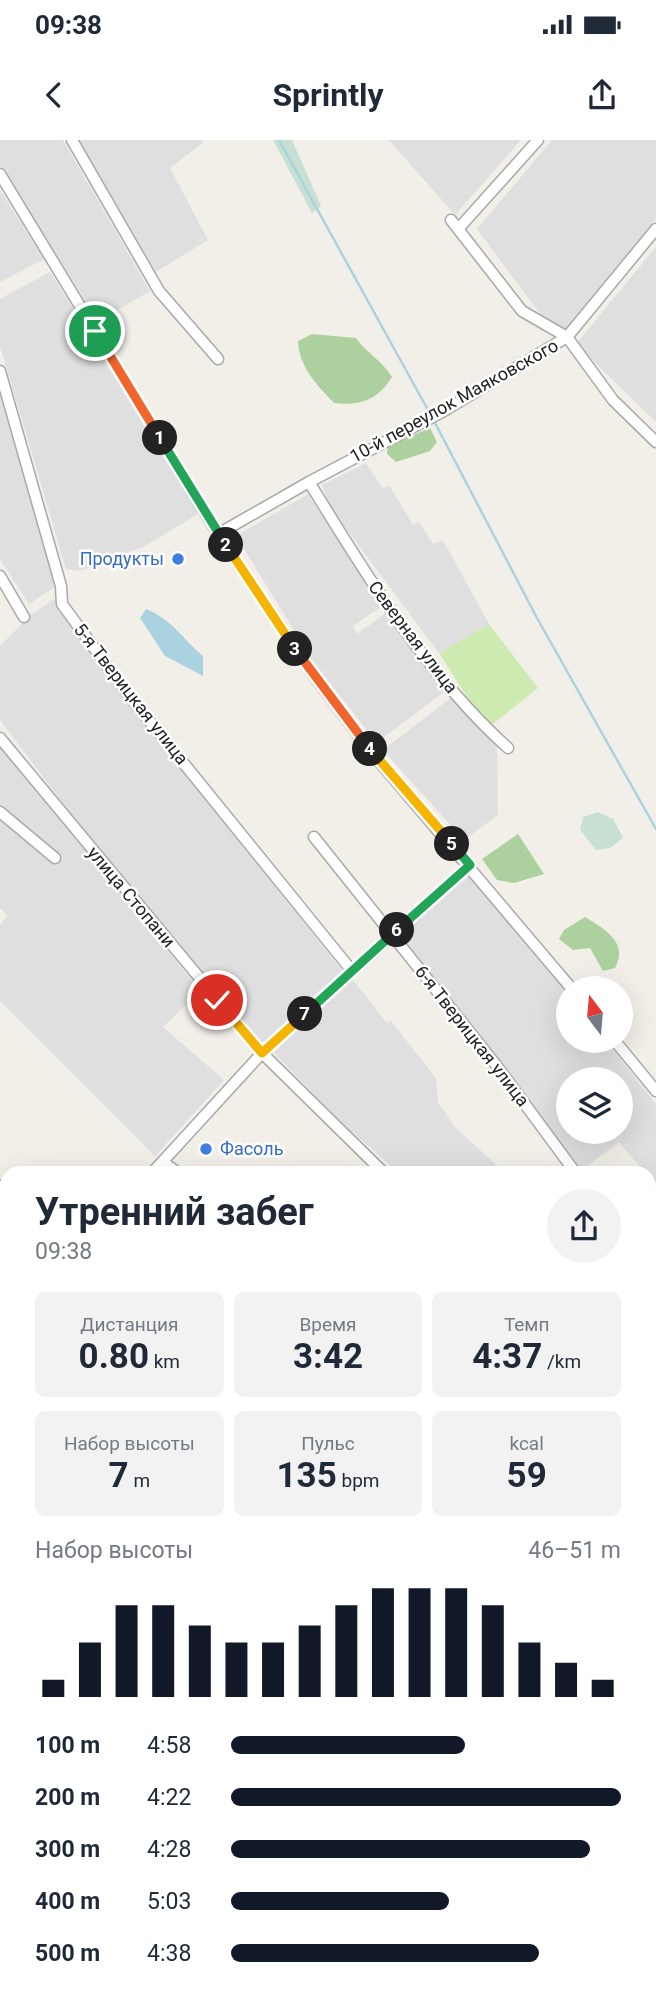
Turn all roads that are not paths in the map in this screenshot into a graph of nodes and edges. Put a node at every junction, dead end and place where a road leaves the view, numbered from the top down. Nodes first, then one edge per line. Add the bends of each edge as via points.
1 (72, 140) edge
2 (538, 140) edge
3 (0, 174) edge
4 (656, 229) edge
5 (567, 337) junction
6 (218, 359) dead end
7 (0, 371) edge
8 (656, 443) edge
9 (309, 482) junction
10 (218, 534) junction
11 (0, 576) edge
12 (24, 617) dead end
13 (0, 738) edge
14 (508, 748) dead end
15 (0, 813) edge
16 (314, 837) dead end
17 (55, 858) dead end
18 (470, 865) junction
19 (393, 934) junction
20 (352, 971) junction
21 (561, 976) edge
22 (262, 1053) junction
23 (626, 1054) edge
24 (656, 1091) edge
25 (163, 1162) junction
26 (159, 1166) edge
27 (169, 1166) edge
28 (377, 1166) edge
29 (571, 1166) edge

1 - 6 street via 159,291
2 - 5 street via 455,224 522,311
3 - 10 street
4 - 5 street, 10-й переулок Маяковского
5 - 8 street via 613,400
5 - 9 street, 10-й переулок Маяковского via 442,412
7 - 20 street, 5-я Тверицкая улица via 61,586 62,604 130,697
9 - 10 street, 10-й переулок Маяковского
9 - 14 street, Северная улица via 387,608 474,718
10 - 18 street via 357,733
11 - 12 street
13 - 22 street, улица Стопани
15 - 17 street
16 - 19 street, 6-я Тверицкая улица
18 - 19 street
18 - 21 street
19 - 20 street
19 - 29 street, 6-я Тверицкая улица
20 - 22 street
22 - 25 street
22 - 28 street, улица Стопани
23 - 24 street
25 - 26 street
25 - 27 street

